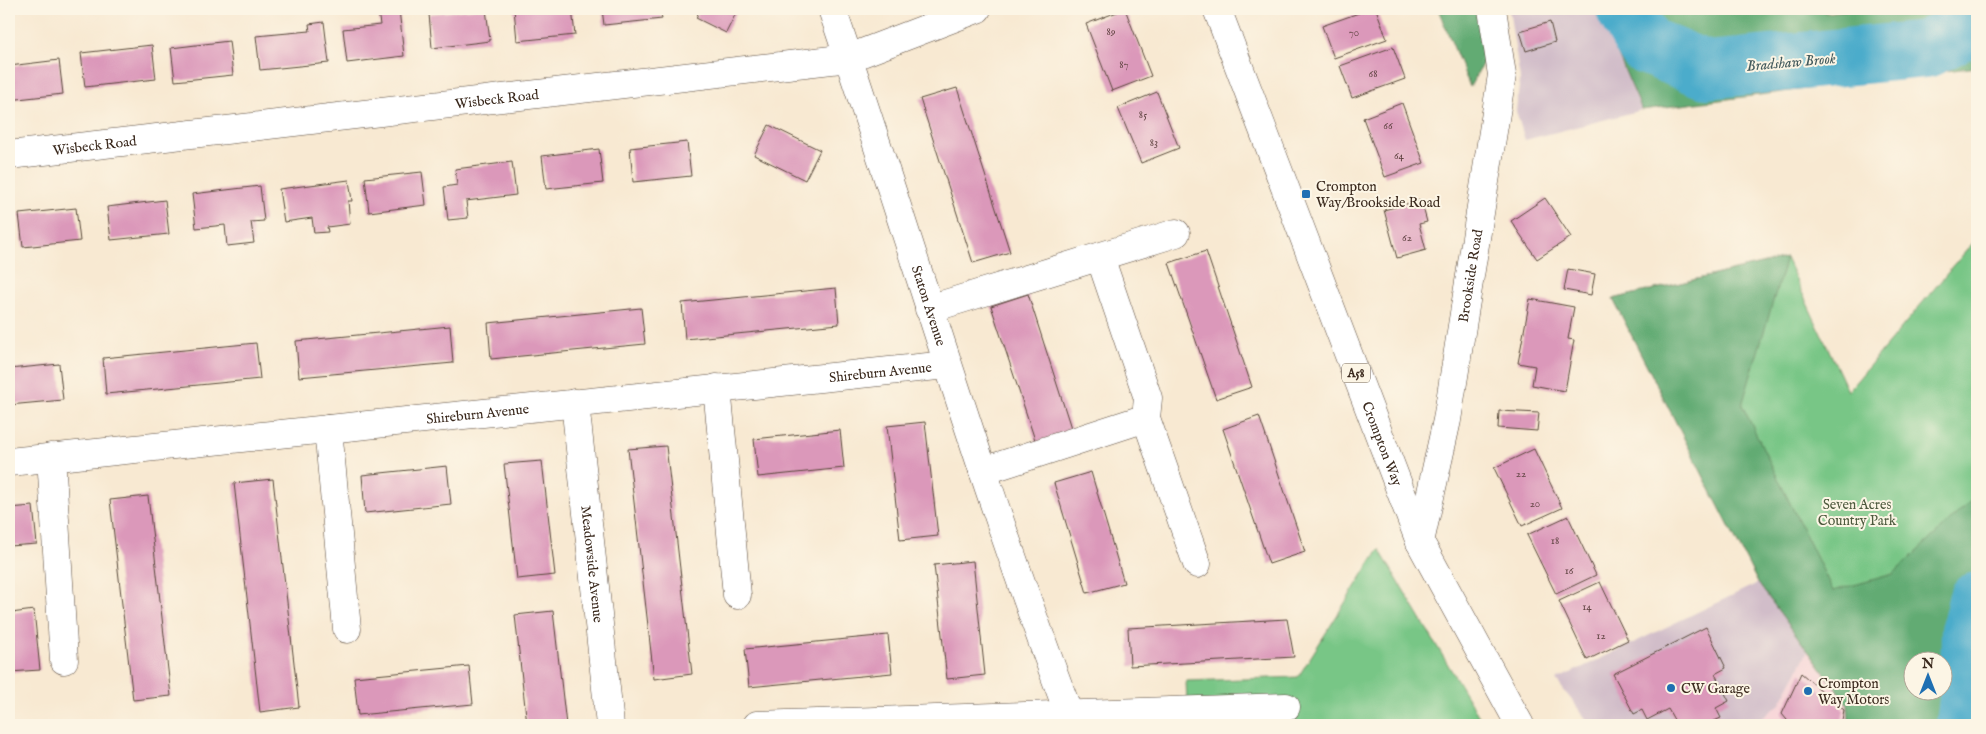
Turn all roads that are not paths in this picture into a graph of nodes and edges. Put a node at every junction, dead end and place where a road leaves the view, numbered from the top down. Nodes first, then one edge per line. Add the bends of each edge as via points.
1 (832, 9) edge
2 (977, 9) edge
3 (1217, 9) edge
4 (1492, 9) edge
5 (849, 58) junction
6 (9, 155) edge
7 (1176, 234) dead end
8 (1100, 256) junction
9 (929, 309) junction
10 (947, 365) junction
11 (717, 388) junction
12 (576, 403) junction
13 (1146, 418) junction
14 (328, 429) junction
15 (51, 457) junction
16 (9, 462) edge
17 (983, 471) junction
18 (1420, 542) junction
19 (1197, 564) dead end
20 (737, 595) dead end
21 (347, 629) dead end
22 (64, 660) dead end
23 (1286, 707) dead end
24 (1069, 714) junction
25 (1518, 724) edge
26 (610, 725) edge
27 (757, 725) edge

1 - 5 main road, Staton Avenue
2 - 5 main road, Wisbeck Road
3 - 18 main road, Crompton Way / A58
4 - 18 main road, Brookside Road via 1502,76 1447,420
5 - 6 main road, Wisbeck Road
5 - 9 main road, Staton Avenue
7 - 8 main road
8 - 9 main road
8 - 13 main road via 1148,398
9 - 10 main road, Staton Avenue
10 - 11 main road, Shireburn Avenue
10 - 17 main road, Staton Avenue
11 - 12 main road, Shireburn Avenue
11 - 20 main road
12 - 14 main road, Shireburn Avenue
12 - 26 main road, Meadowside Avenue
13 - 17 main road
13 - 19 main road
14 - 15 main road, Shireburn Avenue
14 - 21 main road
15 - 16 main road, Shireburn Avenue
15 - 22 main road
17 - 24 main road, Staton Avenue
18 - 25 main road, Crompton Way / A58
23 - 24 main road
24 - 27 main road

